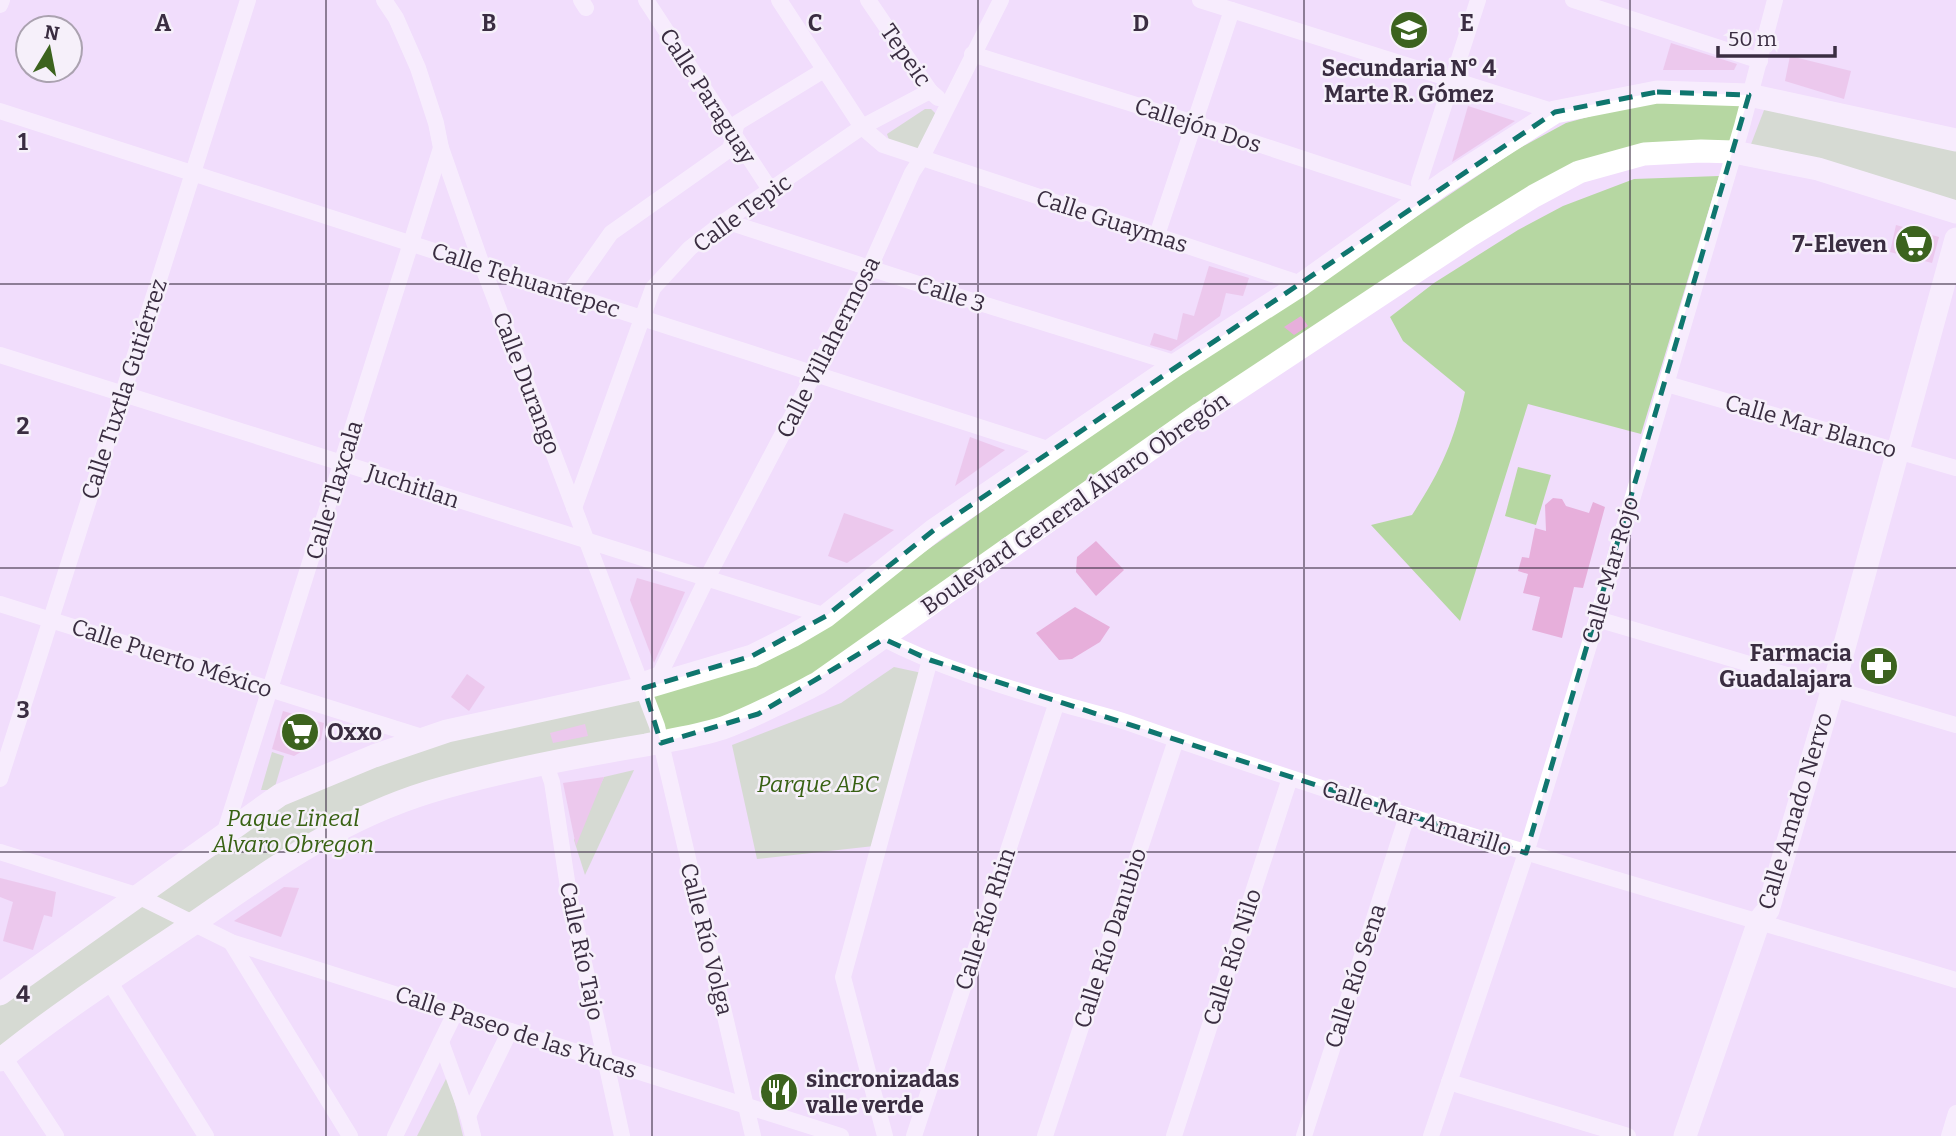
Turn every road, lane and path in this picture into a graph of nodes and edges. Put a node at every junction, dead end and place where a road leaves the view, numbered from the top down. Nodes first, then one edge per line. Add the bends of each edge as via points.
1 (248, 0) edge
2 (384, 0) edge
3 (646, 0) edge
4 (779, 0) edge
5 (868, 0) edge
6 (1001, 0) edge
7 (1199, 0) edge
8 (1478, 0) edge
9 (1573, 0) edge
10 (1775, 0) edge
11 (1231, 10) junction
12 (972, 54) junction
13 (1760, 61) junction
14 (824, 70) junction
15 (1452, 81) junction
16 (930, 91) junction
17 (1749, 95) junction
18 (948, 106) junction
19 (0, 111) edge
20 (1555, 112) junction
21 (1194, 123) junction
22 (862, 127) junction
23 (733, 134) junction
24 (1956, 141) edge
25 (441, 148) junction
26 (1734, 152) junction
27 (921, 159) junction
28 (192, 173) junction
29 (771, 191) junction
30 (1422, 198) junction
31 (1956, 212) edge
32 (725, 220) junction
33 (1157, 235) junction
34 (1956, 239) edge
35 (411, 242) junction
36 (482, 265) junction
37 (870, 267) junction
38 (1302, 284) junction
39 (568, 294) junction
40 (641, 317) junction
41 (0, 355) edge
42 (1177, 364) junction
43 (814, 374) junction
44 (1667, 384) junction
45 (123, 394) junction
46 (1051, 450) junction
47 (1897, 451) junction
48 (341, 463) junction
49 (1956, 468) edge
50 (574, 508) junction
51 (587, 541) junction
52 (706, 580) junction
53 (0, 604) edge
54 (825, 616) junction
55 (1597, 619) junction
56 (51, 620) junction
57 (884, 639) junction
58 (930, 660) junction
59 (642, 684) junction
60 (1833, 688) junction
61 (270, 689) junction
62 (1057, 702) junction
63 (1956, 725) edge
64 (425, 738) junction
65 (1176, 740) junction
66 (661, 743) junction
67 (546, 765) junction
68 (1290, 778) junction
69 (0, 779) edge
70 (1407, 816) junction
71 (225, 831) junction
72 (0, 852) edge
73 (1525, 853) junction
74 (136, 895) junction
75 (1759, 921) junction
76 (193, 923) junction
77 (231, 942) junction
78 (1956, 979) edge
79 (108, 981) junction
80 (0, 994) edge
81 (455, 1013) junction
82 (510, 1031) junction
83 (441, 1042) junction
84 (2, 1059) edge
85 (605, 1061) junction
86 (1449, 1082) junction
87 (747, 1106) junction
88 (1956, 1113) edge
89 (468, 1116) junction
90 (56, 1136) edge
91 (205, 1136) edge
92 (350, 1136) edge
93 (395, 1136) edge
94 (473, 1136) edge
95 (622, 1136) edge
96 (753, 1136) edge
97 (841, 1136) edge
98 (885, 1136) edge
99 (914, 1136) edge
100 (1045, 1136) edge
101 (1174, 1136) edge
102 (1304, 1136) edge
103 (1431, 1136) edge
104 (1628, 1136) edge
105 (1685, 1136) edge
106 (1949, 1136) edge

1 - 28 street, Calle Tuxtla Gutiérrez
2 - 25 street, Calle Durango via 418,68
3 - 23 street, Calle Paraguay
4 - 14 street, Calle Guaymas
5 - 16 street, Tepeic
6 - 12 street, Calle Villahermosa
7 - 11 street
8 - 15 street
9 - 13 street
10 - 13 street, Calle Mar Rojo
11 - 15 street
11 - 21 street
12 - 18 street, Calle Villahermosa
12 - 21 street, Callejón Dos
13 - 17 street, Calle Mar Rojo
14 - 22 street, Calle Guaymas
14 - 23 street via 737,123
15 - 20 street
15 - 30 street via 1419,184
16 - 18 street, Tepeic
16 - 22 street, Calle Tepic
17 - 20 main road via 1657,92
17 - 24 main road
17 - 26 street, Calle Mar Rojo
18 - 27 street, Calle Villahermosa
19 - 28 street, Calle Tehuantepec
20 - 30 main road
21 - 30 street, Callejón Dos
21 - 33 street
22 - 27 street, Calle Guaymas via 883,145
22 - 29 street, Calle Tepic
23 - 29 street, Calle Paraguay
23 - 39 street via 730,149 611,233
25 - 35 street, Calle Tlaxcala
25 - 36 street, Calle Durango
26 - 31 main road, Boulevard General Álvaro Obregón via 1818,169
26 - 44 street, Calle Mar Rojo
26 - 57 main road, Boulevard General Álvaro Obregón via 1644,153 1579,172 1534,196 1200,414
27 - 33 street, Calle Guaymas
27 - 37 street, Calle Villahermosa
28 - 35 street, Calle Tehuantepec
28 - 45 street, Calle Tuxtla Gutiérrez
29 - 32 street, Calle Tepic
30 - 38 main road
32 - 37 street, Calle 3
32 - 40 street, Calle Tepic via 690,248 653,288
33 - 38 street, Calle Guaymas
34 - 47 main road, Calle Amado Nervo
35 - 36 street, Calle Tehuantepec
35 - 48 street, Calle Tlaxcala
36 - 39 street, Calle Tehuantepec
36 - 50 street, Calle Durango
37 - 42 street, Calle 3
37 - 43 street, Calle Villahermosa
38 - 42 main road
39 - 40 street, Calle Tehuantepec
40 - 43 street, Calle Tehuantepec
40 - 50 street, Calle Tepic
41 - 45 street, Juchitlan
42 - 46 main road
43 - 46 street, Calle Tehuantepec
43 - 52 street, Calle Villahermosa
44 - 47 street, Calle Mar Blanco
44 - 55 street, Calle Mar Rojo
45 - 48 street, Juchitlan
45 - 56 street, Calle Tuxtla Gutiérrez
46 - 54 main road via 934,530
47 - 49 street, Calle Mar Blanco
47 - 60 main road, Calle Amado Nervo
48 - 51 street, Juchitlan
48 - 61 street, Calle Tlaxcala
50 - 51 street, Calle Durango
51 - 52 street, Juchitlan
51 - 59 street, Calle Durango
52 - 54 street, Juchitlan
52 - 59 street, Calle Villahermosa via 660,674
53 - 56 street, Calle Puerto México
54 - 59 main road via 752,656
55 - 60 street
55 - 73 street, Calle Mar Rojo
56 - 61 street, Calle Puerto México
56 - 69 street, Calle Tuxtla Gutiérrez
57 - 58 street, Calle Mar Amarillo
57 - 66 main road, Boulevard General Álvaro Obregón via 758,714
58 - 62 street, Calle Mar Amarillo
58 - 98 street via 843,977
59 - 64 main road
59 - 66 street, Calle Río Volga
60 - 63 street
60 - 75 main road, Calle Amado Nervo via 1768,910
61 - 64 street, Calle Puerto México
61 - 71 street, Calle Tlaxcala
62 - 65 street, Calle Mar Amarillo
62 - 99 street, Calle Río Rhin
64 - 71 main road via 280,795
65 - 68 street, Calle Mar Amarillo
65 - 100 street, Calle Río Danubio
66 - 67 main road, Boulevard General Álvaro Obregón
66 - 87 street, Calle Río Volga
67 - 76 main road, Boulevard General Álvaro Obregón via 430,792 361,819 270,869
67 - 85 street, Calle Río Tajo
68 - 70 street, Calle Mar Amarillo
68 - 101 street, Calle Río Nilo
70 - 73 street, Calle Mar Amarillo
70 - 102 street, Calle Río Sena
71 - 74 main road
72 - 74 street, Calle Paseo de las Yucas
73 - 75 street, Calle Mar Amarillo
73 - 86 street, Calle Mar Rojo
74 - 76 street, Calle Paseo de las Yucas
74 - 80 main road
75 - 78 street, Calle Mar Amarillo
75 - 105 main road, Calle Amado Nervo
76 - 77 street, Calle Paseo de las Yucas
76 - 79 main road, Boulevard General Álvaro Obregón
77 - 81 street, Calle Paseo de las Yucas
77 - 92 street
79 - 84 main road, Boulevard General Álvaro Obregón
79 - 91 street
81 - 82 street, Calle Paseo de las Yucas
81 - 83 street
82 - 85 street, Calle Paseo de las Yucas
82 - 89 street
83 - 89 street
83 - 93 street
84 - 90 street
85 - 87 street, Calle Paseo de las Yucas
85 - 95 street, Calle Río Tajo
86 - 103 street, Calle Mar Rojo
86 - 104 street
87 - 96 street, Calle Río Volga
87 - 97 street, Calle Paseo de las Yucas
88 - 106 street
89 - 94 street

